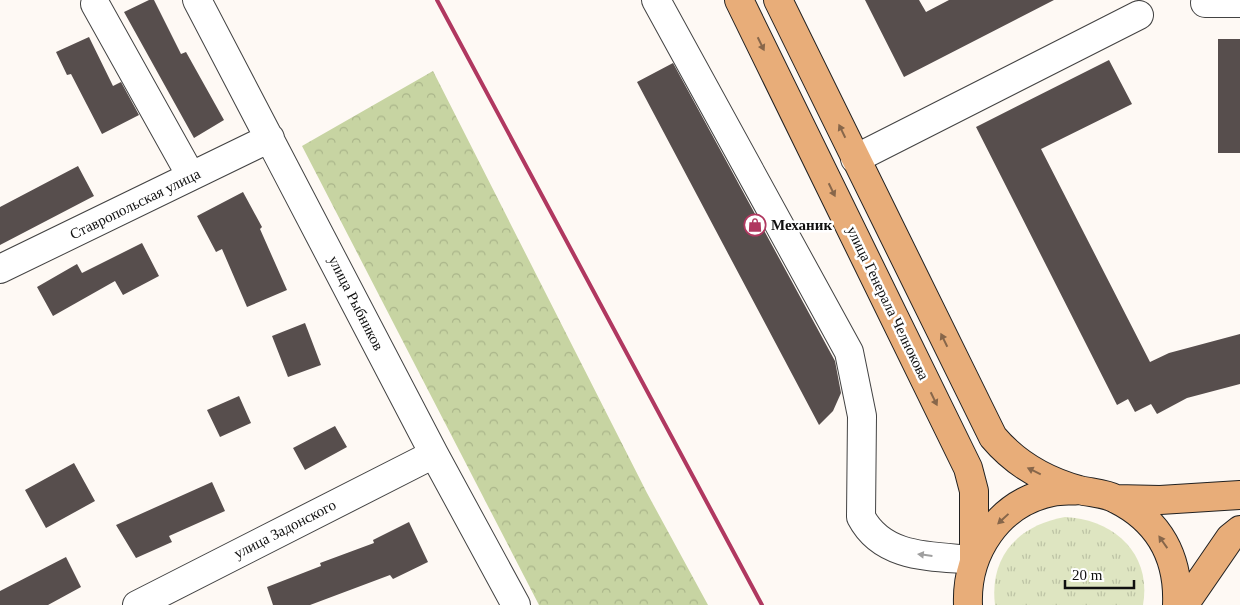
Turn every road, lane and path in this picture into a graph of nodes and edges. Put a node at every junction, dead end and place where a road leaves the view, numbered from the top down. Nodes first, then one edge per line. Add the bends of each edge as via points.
1 (197, 0) edge
2 (656, 0) edge
3 (739, 0) edge
4 (778, 0) edge
5 (1205, 3) dead end
6 (1240, 3) edge
7 (95, 4) dead end
8 (1139, 15) dead end
9 (270, 138) junction
10 (855, 159) junction
11 (191, 176) junction
12 (0, 269) edge
13 (434, 454) junction
14 (1079, 490) junction
15 (1240, 495) edge
16 (1116, 499) junction
17 (1240, 530) edge
18 (974, 560) junction
19 (137, 605) edge
20 (516, 605) edge
21 (968, 605) edge
22 (1177, 605) edge
23 (1184, 605) edge

1 - 9 street, улица Рыбников
18 -> 2 street via 899,550 884,544 867,528 861,517 862,416 849,352
3 -> 18 main road, улица Генерала Челнокова via 968,468 974,491
10 -> 4 main road, улица Генерала Челнокова
5 - 6 street
7 - 11 street
8 - 10 street
9 - 11 street, Ставропольская улица
9 - 13 street, улица Рыбников
14 -> 10 main road, улица Генерала Челнокова via 1022,465 992,437
11 - 12 street, Ставропольская улица
13 - 19 street, улица Задонского
13 - 20 street, улица Рыбников
14 - 16 main road, улица Генерала Челнокова
14 -> 18 main road, улица Генерала Челнокова via 1052,492 1026,501 1004,516 986,536
15 - 16 main road
22 -> 16 main road, улица Генерала Челнокова via 1178,581 1167,547 1146,518
17 - 23 main road via 1230,538
18 - 21 main road, улица Генерала Челнокова

